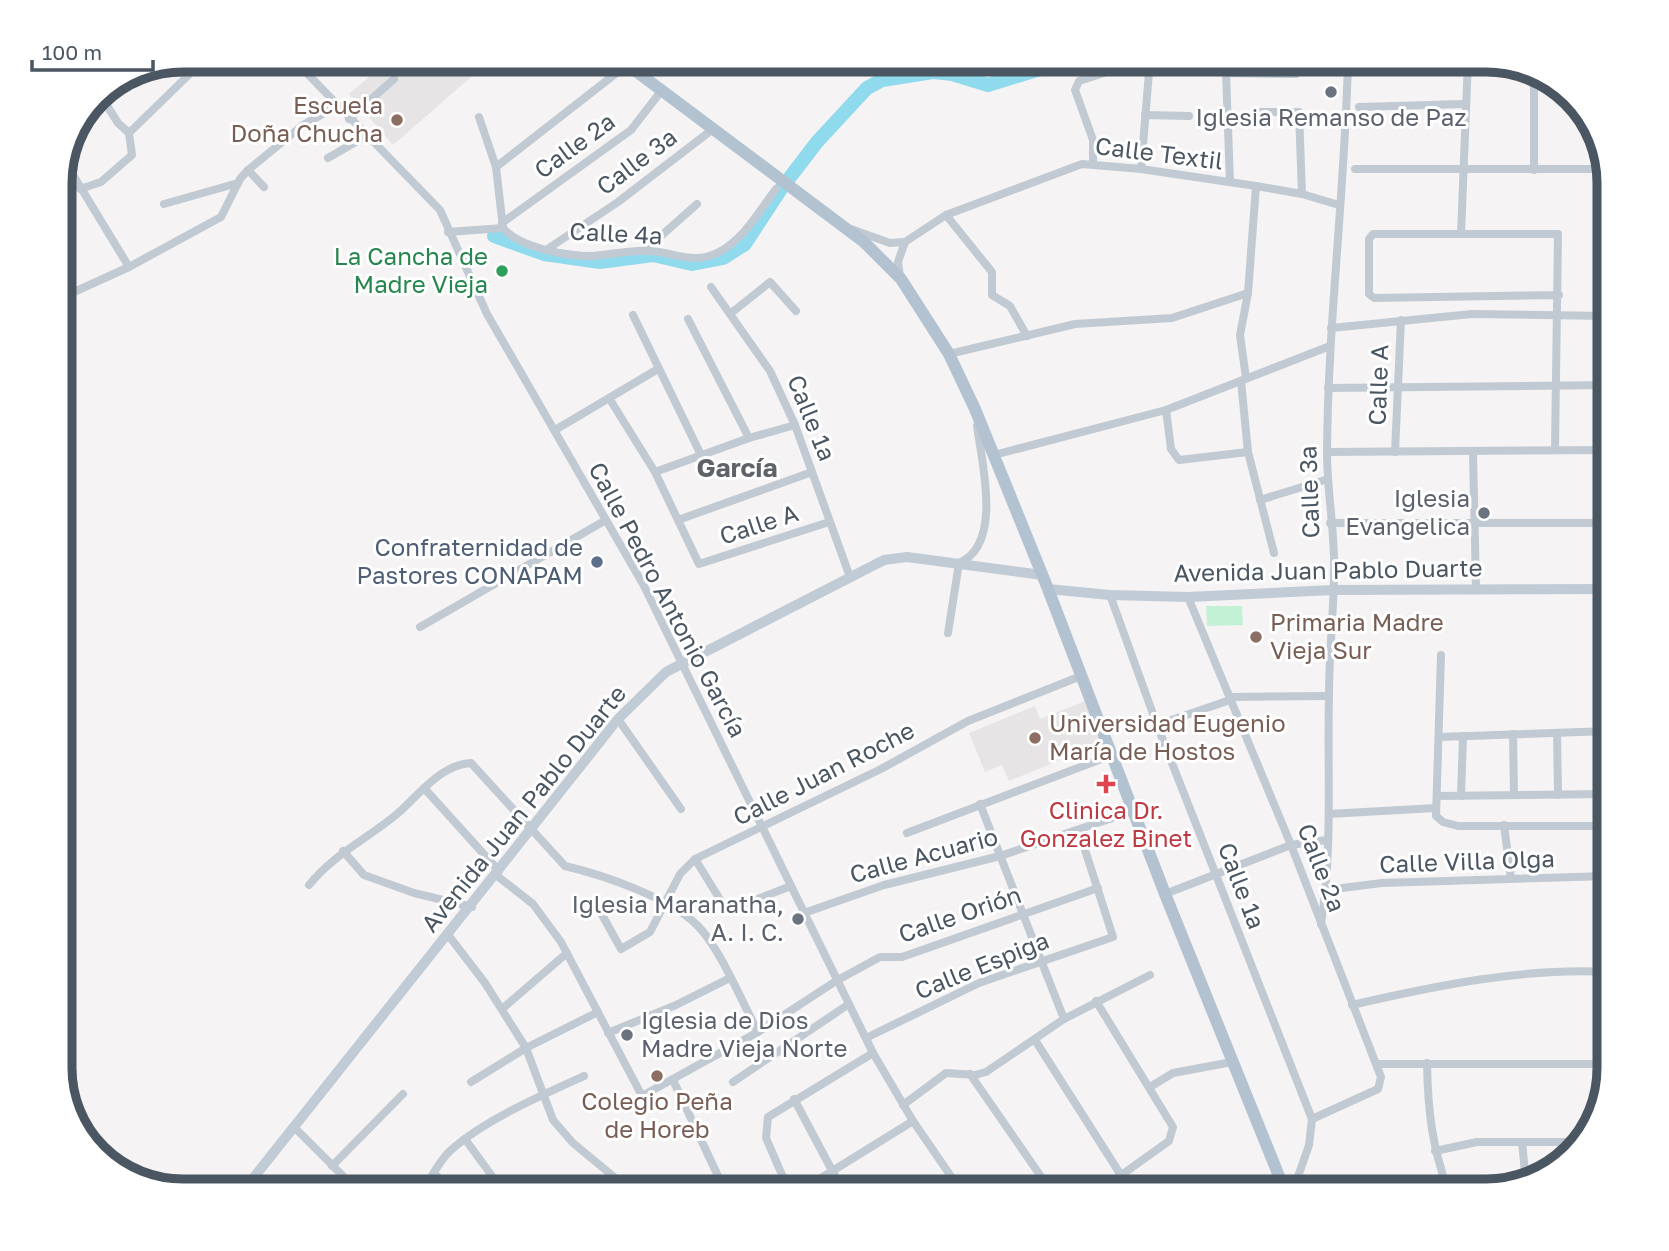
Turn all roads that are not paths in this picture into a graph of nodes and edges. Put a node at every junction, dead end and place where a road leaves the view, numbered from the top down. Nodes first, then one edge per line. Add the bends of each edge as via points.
1 (192, 72) edge
2 (305, 72) edge
3 (613, 72) edge
4 (638, 72) edge
5 (1110, 72) edge
6 (1148, 72) edge
7 (1223, 72) edge
8 (1348, 72) edge
9 (1467, 72) edge
10 (1226, 73) junction
11 (1259, 73) joint
12 (1279, 73) joint
13 (1296, 74) dead end
14 (394, 79) dead end
15 (1534, 83) edge
16 (662, 90) junction
17 (105, 103) edge
18 (1464, 104) junction
19 (337, 106) junction
20 (1359, 107) dead end
21 (1261, 112) dead end
22 (1146, 115) junction
23 (1189, 116) dead end
24 (479, 117) dead end
25 (349, 119) junction
26 (713, 128) junction
27 (129, 133) junction
28 (366, 136) junction
29 (328, 158) dead end
30 (1093, 163) junction
31 (496, 167) junction
32 (1463, 168) junction
33 (1141, 169) junction
34 (1355, 169) dead end
35 (1596, 169) edge
36 (248, 170) junction
37 (1534, 170) junction
38 (72, 175) edge
39 (1230, 182) junction
40 (238, 183) junction
41 (780, 186) junction
42 (1256, 186) junction
43 (264, 187) dead end
44 (80, 189) junction
45 (1302, 194) junction
46 (164, 204) dead end
47 (697, 204) dead end
48 (1339, 205) junction
49 (946, 215) junction
50 (502, 225) junction
51 (844, 227) junction
52 (448, 232) junction
53 (1461, 234) junction
54 (905, 242) junction
55 (549, 248) junction
56 (644, 251) junction
57 (129, 267) junction
58 (901, 279) junction
59 (711, 287) dead end
60 (72, 292) edge
61 (1248, 293) junction
62 (1559, 295) junction
63 (796, 311) dead end
64 (1559, 313) junction
65 (730, 314) junction
66 (632, 315) dead end
67 (1597, 315) edge
68 (688, 319) dead end
69 (1401, 320) junction
70 (1331, 328) junction
71 (1027, 335) junction
72 (1330, 346) junction
73 (949, 354) junction
74 (658, 369) junction
75 (1243, 379) junction
76 (1557, 384) junction
77 (1597, 385) edge
78 (1328, 388) junction
79 (1399, 388) junction
80 (609, 398) junction
81 (975, 409) junction
82 (1166, 410) junction
83 (795, 425) junction
84 (555, 430) junction
85 (749, 438) junction
86 (1555, 450) junction
87 (1597, 450) edge
88 (1248, 452) junction
89 (1327, 452) junction
90 (1395, 452) junction
91 (1473, 452) junction
92 (701, 455) junction
93 (994, 456) junction
94 (656, 472) junction
95 (812, 472) junction
96 (1328, 479) junction
97 (1260, 500) junction
98 (606, 520) junction
99 (678, 520) junction
100 (829, 522) junction
101 (1476, 522) junction
102 (1330, 523) junction
103 (1597, 523) edge
104 (1274, 553) dead end
105 (959, 563) junction
106 (1042, 575) junction
107 (850, 577) junction
108 (1476, 588) junction
109 (1048, 589) junction
110 (1597, 589) edge
111 (1333, 590) junction
112 (1110, 595) junction
113 (1188, 597) junction
114 (420, 627) dead end
115 (948, 633) dead end
116 (1441, 655) dead end
117 (683, 663) junction
118 (1081, 676) junction
119 (1329, 696) junction
120 (1230, 699) junction
121 (618, 719) junction
122 (1157, 725) junction
123 (1597, 731) edge
124 (1557, 733) junction
125 (1513, 734) junction
126 (1462, 736) junction
127 (1438, 737) junction
128 (1112, 755) junction
129 (424, 788) junction
130 (1597, 794) edge
131 (1514, 795) junction
132 (1558, 795) junction
133 (1437, 796) junction
134 (1461, 796) junction
135 (980, 804) junction
136 (1435, 808) junction
137 (681, 809) dead end
138 (1133, 811) junction
139 (1329, 814) junction
140 (1504, 825) junction
141 (1597, 825) edge
142 (762, 826) junction
143 (530, 831) junction
144 (1079, 831) junction
145 (907, 833) dead end
146 (1327, 840) junction
147 (1291, 845) junction
148 (343, 851) junction
149 (1000, 856) junction
150 (695, 859) junction
151 (497, 873) junction
152 (1216, 875) junction
153 (1597, 876) edge
154 (1511, 878) junction
155 (309, 885) dead end
156 (791, 886) junction
157 (1098, 888) junction
158 (1326, 890) junction
159 (1166, 894) junction
160 (596, 904) dead end
161 (665, 904) junction
162 (471, 907) junction
163 (804, 913) junction
164 (1023, 915) junction
165 (1321, 924) junction
166 (449, 936) junction
167 (567, 953) junction
168 (1040, 962) junction
169 (1597, 971) edge
170 (1150, 975) dead end
171 (730, 978) junction
172 (836, 981) junction
173 (1096, 1001) junction
174 (849, 1004) junction
175 (1352, 1005) junction
176 (502, 1009) junction
177 (598, 1012) junction
178 (1064, 1019) junction
179 (758, 1032) junction
180 (608, 1033) junction
181 (866, 1038) junction
182 (1035, 1040) junction
183 (526, 1048) junction
184 (873, 1053) junction
185 (1232, 1062) junction
186 (1427, 1063) junction
187 (1377, 1064) junction
188 (1597, 1064) edge
189 (970, 1074) junction
190 (584, 1076) dead end
191 (673, 1080) junction
192 (471, 1082) dead end
193 (733, 1082) dead end
194 (1150, 1087) junction
195 (545, 1093) junction
196 (403, 1094) dead end
197 (794, 1100) junction
198 (903, 1105) junction
199 (1312, 1119) junction
200 (913, 1121) junction
201 (295, 1128) junction
202 (465, 1139) junction
203 (1522, 1142) junction
204 (1569, 1142) edge
205 (1435, 1151) junction
206 (332, 1166) junction
207 (1525, 1172) edge
208 (832, 1173) junction
209 (434, 1174) junction
210 (1121, 1176) junction
211 (254, 1179) edge
212 (345, 1179) edge
213 (431, 1179) edge
214 (440, 1179) edge
215 (494, 1179) edge
216 (613, 1179) edge
217 (719, 1179) edge
218 (783, 1179) edge
219 (822, 1179) edge
220 (835, 1179) edge
221 (952, 1179) edge
222 (1042, 1179) edge
223 (1117, 1179) edge
224 (1123, 1179) edge
225 (1280, 1179) edge
226 (1297, 1179) edge
227 (1444, 1179) edge

1 - 27 street
2 - 19 street, Calle Pedro Antonio García
3 - 31 street
4 - 16 main road
5 - 30 street via 1075,85 1093,140
6 - 22 street
7 - 10 street
8 - 48 street, Calle 3ª
9 - 18 street
10 - 11 street
10 - 39 street
11 - 12 street
12 - 13 street
14 - 25 street
15 - 37 street
16 - 26 main road
16 - 50 street, Calle 2ª via 631,130
17 - 27 street
18 - 20 street
18 - 32 street
19 - 25 street, Calle Pedro Antonio García
19 - 36 street via 303,125
21 - 45 street via 1299,112
22 - 23 street
22 - 33 street
24 - 31 street
25 - 28 street, Calle Pedro Antonio García
26 - 41 main road
26 - 55 street, Calle 3ª via 618,202
27 - 44 street via 132,149 128,161 101,182
28 - 29 street
28 - 52 street, Calle Pedro Antonio García via 440,210
30 - 33 street, Calle Textil
30 - 49 street, Calle Textil
31 - 50 street
32 - 34 street
32 - 37 street
32 - 53 street
33 - 39 street, Calle Textil
35 - 37 street
36 - 40 street
36 - 43 street
38 - 44 street
39 - 42 street, Calle Textil
40 - 46 street
40 - 57 street via 221,217
41 - 51 main road
41 - 56 street, Calle 4ª via 744,232 720,252 694,259
42 - 45 street, Calle Textil
42 - 61 street
44 - 57 street
45 - 48 street, Calle Textil
47 - 56 street
48 - 70 street, Calle 3ª
49 - 54 street, Calle Textil
49 - 71 street via 992,272 992,295 1010,306
50 - 52 street
50 - 55 street, Calle 4ª via 516,240
51 - 54 street via 890,243
51 - 58 main road
52 - 84 street, Calle Pedro Antonio García via 488,314
53 - 62 street via 1558,234
53 - 62 street via 1373,234 1369,239 1370,295
54 - 58 street via 898,262
55 - 56 street, Calle 4ª via 593,256
57 - 60 street
58 - 73 main road
59 - 65 street, Calle 1ª
61 - 71 street via 1172,318 1074,324
61 - 75 street via 1240,335
62 - 64 street
63 - 65 street via 770,282
64 - 67 street
64 - 69 street
64 - 76 street
65 - 83 street, Calle 1ª via 770,371
66 - 74 street
68 - 85 street
69 - 70 street
69 - 79 street, Calle A
70 - 72 street, Calle 3ª
71 - 73 street
72 - 75 street
72 - 78 street, Calle 3ª
73 - 81 main road
74 - 80 street
74 - 92 street
75 - 82 street
75 - 88 street
76 - 77 street
76 - 79 street
76 - 86 street
78 - 79 street
78 - 89 street, Calle 3ª
79 - 90 street, Calle A
80 - 84 street
80 - 94 street
81 - 93 main road
81 - 105 street via 986,527 979,549
82 - 88 street via 1171,449 1179,460
82 - 93 street
83 - 85 street
83 - 95 street, Calle 1ª
84 - 98 street, Calle Pedro Antonio García
85 - 92 street
86 - 87 street
86 - 91 street
88 - 97 street
89 - 90 street
89 - 96 street, Calle 3ª
90 - 91 street
91 - 101 street
92 - 94 street
93 - 106 main road
94 - 99 street
95 - 99 street
95 - 100 street, Calle 1ª
96 - 97 street
96 - 102 street, Calle 3ª
97 - 104 street
98 - 114 street
98 - 117 street, Calle Pedro Antonio García
99 - 100 street, Calle A via 701,564
100 - 107 street, Calle 1ª
101 - 102 street
101 - 103 street
101 - 108 street
102 - 111 street, Calle 3ª
105 - 106 main road, Avenida Juan Pablo Duarte
105 - 107 main road, Avenida Juan Pablo Duarte via 907,557 884,560
105 - 115 street
106 - 109 main road
107 - 117 main road, Avenida Juan Pablo Duarte
108 - 110 main road, Avenida Juan Pablo Duarte
108 - 111 main road, Avenida Juan Pablo Duarte
109 - 112 main road, Avenida Juan Pablo Duarte
109 - 118 main road
111 - 113 main road, Avenida Juan Pablo Duarte
111 - 119 street, Calle 3ª
112 - 113 main road, Avenida Juan Pablo Duarte
112 - 122 street, Calle 1ª
113 - 120 street, Calle 2ª
116 - 127 street
117 - 121 main road, Avenida Juan Pablo Duarte via 666,672
117 - 142 street, Calle Pedro Antonio García
118 - 128 main road
118 - 142 street, Calle Juan Roche via 968,722
119 - 120 street
119 - 139 street, Calle 3ª
120 - 122 street
120 - 147 street, Calle 2ª
121 - 137 street
121 - 143 main road, Avenida Juan Pablo Duarte
122 - 152 street, Calle 1ª
123 - 124 street
124 - 125 street
124 - 132 street
125 - 126 street
125 - 131 street
126 - 127 street
126 - 134 street
127 - 133 street
128 - 135 street
128 - 138 main road
129 - 143 street via 464,764 474,765
129 - 148 street via 394,816
129 - 151 street
130 - 132 street
131 - 132 street
131 - 134 street
133 - 134 street
133 - 136 street
135 - 145 street
135 - 149 street
136 - 139 street
136 - 140 street via 1436,816 1449,825
138 - 144 street, Calle Acuario
138 - 159 main road
139 - 146 street, Calle 3ª
140 - 141 street
140 - 154 street
142 - 150 street, Calle Juan Roche
142 - 156 street, Calle Pedro Antonio García
143 - 151 main road, Avenida Juan Pablo Duarte
143 - 161 street via 565,866 584,869
144 - 149 street, Calle Acuario
144 - 157 street
146 - 147 street
146 - 158 street, Calle 3ª
147 - 152 street
147 - 165 street, Calle 2ª
148 - 155 street
148 - 162 street via 364,875
149 - 163 street, Calle Acuario via 884,885
149 - 164 street
150 - 156 street via 729,910
150 - 161 street, Calle Juan Roche via 680,874
151 - 162 main road, Avenida Juan Pablo Duarte
151 - 167 street via 533,904
152 - 159 street
152 - 199 street, Calle 1ª
153 - 154 street, Calle Villa Olga
154 - 158 street, Calle Villa Olga
156 - 163 street, Calle Pedro Antonio García
157 - 164 street, Calle Orión
157 - 168 street, Calle Espiga via 1113,934
158 - 165 street, Calle 3ª
159 - 185 main road
160 - 161 street, Calle Juan Roche via 621,949 650,932
161 - 171 street via 696,923
162 - 166 main road, Avenida Juan Pablo Duarte
163 - 172 street, Calle Pedro Antonio García
164 - 168 street
164 - 172 street, Calle Orión via 901,957 883,956
165 - 175 street, Calle 2ª
166 - 176 street
166 - 201 main road, Avenida Juan Pablo Duarte
167 - 176 street
167 - 177 street
168 - 178 street
168 - 181 street, Calle Espiga via 979,983
169 - 175 street via 1436,986
170 - 173 street
171 - 179 street
171 - 180 street
172 - 174 street, Calle Pedro Antonio García
172 - 179 street, Calle Orión
173 - 178 street
173 - 194 street
174 - 181 street, Calle Pedro Antonio García
174 - 193 street
175 - 187 street, Calle 2ª
176 - 183 street
177 - 180 street
177 - 183 street
178 - 182 street
179 - 191 street, Calle Orión
180 - 191 street, Calle Orión via 642,1096
181 - 184 street, Calle Pedro Antonio García
182 - 189 street via 986,1072
182 - 210 street
183 - 192 street
183 - 195 street
184 - 197 street
184 - 198 street, Calle Pedro Antonio García
185 - 194 street via 1173,1073
185 - 225 main road
186 - 187 street
186 - 188 street
186 - 205 street via 1428,1118
187 - 199 street via 1378,1089
189 - 198 street via 946,1073
189 - 222 street
190 - 195 street
191 - 217 street
194 - 210 street via 1173,1127 1172,1135
195 - 202 street
195 - 216 street via 553,1120 577,1152
196 - 206 street
197 - 208 street
197 - 218 street via 768,1117 765,1126
198 - 200 street, Calle Pedro Antonio García
199 - 226 street
200 - 208 street
200 - 221 street, Calle Pedro Antonio García
201 - 206 street
201 - 211 main road, Avenida Juan Pablo Duarte
202 - 209 street via 448,1152
202 - 215 street
203 - 204 street
203 - 205 street via 1476,1142
203 - 207 street
205 - 227 street
206 - 212 street
208 - 219 street
208 - 220 street
209 - 213 street
209 - 214 street
210 - 223 street
210 - 224 street

